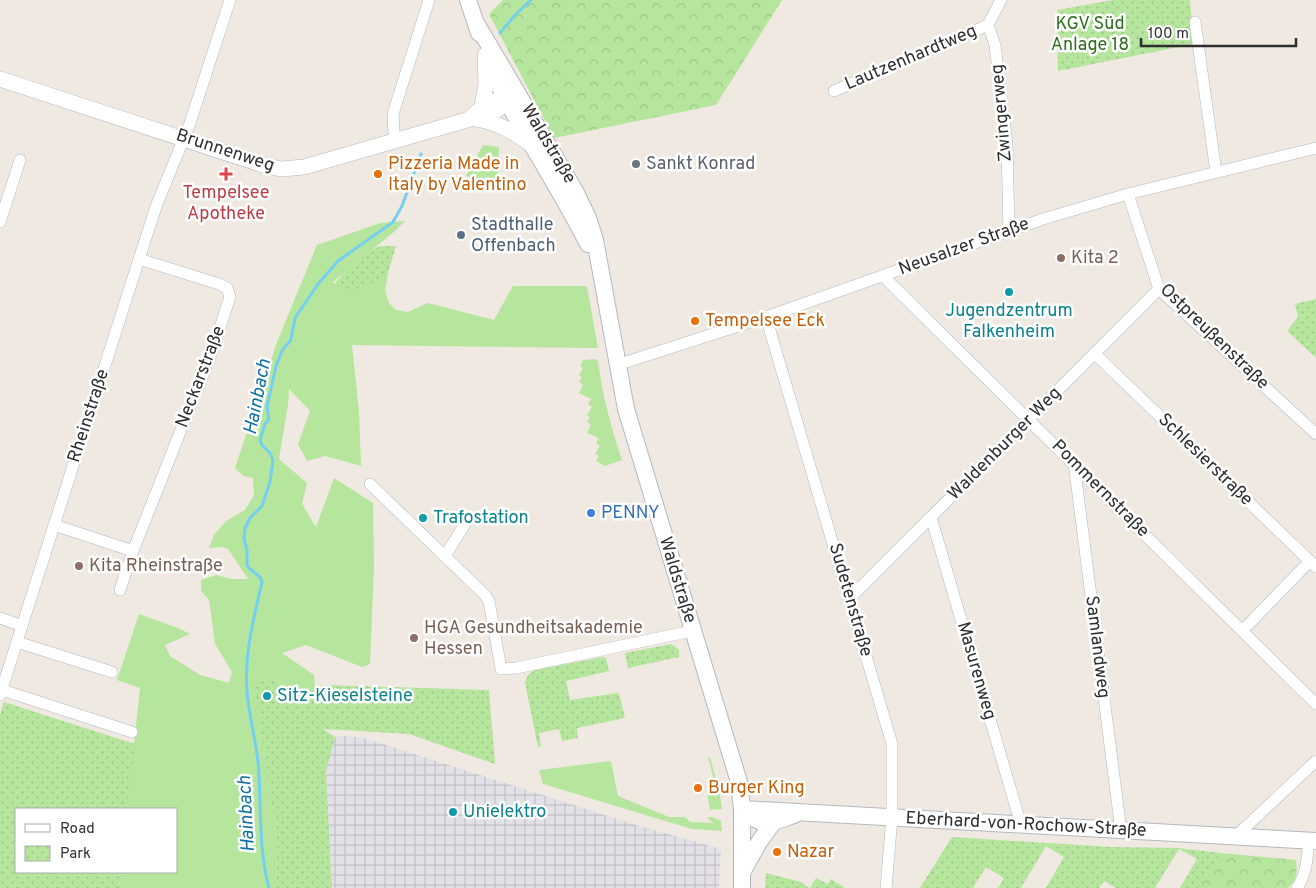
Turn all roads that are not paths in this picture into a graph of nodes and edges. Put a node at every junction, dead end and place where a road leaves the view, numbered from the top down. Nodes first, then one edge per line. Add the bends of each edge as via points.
1 (230, 0) edge
2 (429, 0) edge
3 (468, 0) edge
4 (1001, 0) edge
5 (1195, 22) dead end
6 (476, 23) junction
7 (988, 25) junction
8 (485, 54) junction
9 (0, 79) edge
10 (834, 91) dead end
11 (511, 94) junction
12 (482, 106) junction
13 (469, 119) junction
14 (183, 138) junction
15 (397, 141) junction
16 (534, 147) junction
17 (1316, 148) edge
18 (20, 160) dead end
19 (1216, 172) junction
20 (1128, 194) junction
21 (0, 222) edge
22 (1010, 230) junction
23 (139, 259) junction
24 (600, 273) junction
25 (883, 276) junction
26 (1158, 289) junction
27 (766, 317) junction
28 (1094, 353) junction
29 (617, 365) junction
30 (1029, 419) junction
31 (1316, 434) edge
32 (1074, 463) junction
33 (370, 484) dead end
34 (931, 517) junction
35 (465, 524) dead end
36 (54, 525) junction
37 (133, 551) junction
38 (445, 556) junction
39 (1313, 564) edge
40 (120, 590) dead end
41 (850, 598) junction
42 (0, 618) edge
43 (22, 626) junction
44 (1243, 630) junction
45 (692, 631) junction
46 (17, 642) junction
47 (112, 672) dead end
48 (1, 693) edge
49 (1316, 704) edge
50 (132, 732) dead end
51 (1316, 761) edge
52 (742, 809) junction
53 (802, 812) junction
54 (892, 817) junction
55 (774, 822) junction
56 (1021, 825) junction
57 (1120, 831) junction
58 (1235, 837) junction
59 (1312, 841) edge
60 (742, 880) edge
61 (886, 888) edge
62 (1297, 888) edge

1 - 14 street, Rheinstraße
2 - 15 street via 393,114
3 - 6 main road, Waldstraße
4 - 7 street
5 - 19 street
6 - 8 main road, Waldstraße
6 - 11 main road, Waldstraße
7 - 10 street, Lautzenhardtweg
7 - 22 street, Zwingerweg via 995,45 1007,145
8 - 11 main road, Waldstraße
8 - 12 street via 486,84
9 - 14 street, Brunnenweg
11 - 12 street
11 - 13 street, Brunnenweg via 494,112
11 - 16 main road, Waldstraße
11 - 24 main road, Waldstraße via 527,110 588,218
12 - 13 street
13 - 15 street, Brunnenweg
13 - 16 street via 493,122
14 - 15 street, Brunnenweg via 286,170
14 - 23 street, Rheinstraße
16 - 24 main road, Waldstraße via 576,219
17 - 19 street, Neusalzer Straße
18 - 21 street
19 - 20 street, Neusalzer Straße
20 - 22 street, Neusalzer Straße
20 - 26 street, Ostpreußenstraße
22 - 25 street, Neusalzer Straße
23 - 36 street, Rheinstraße
23 - 37 street, Neckarstraße via 219,284 227,288 230,297 213,349
24 - 29 main road, Waldstraße
25 - 27 street, Neusalzer Straße
25 - 30 street, Pommernstraße
26 - 28 street, Waldenburger Weg
26 - 31 street, Ostpreußenstraße
27 - 29 street, Neusalzer Straße
27 - 41 street, Sudetenstraße
28 - 30 street, Waldenburger Weg
28 - 39 street, Schlesierstraße
29 - 45 main road, Waldstraße via 628,417
30 - 32 street, Pommernstraße
30 - 34 street, Waldenburger Weg
32 - 44 street, Pommernstraße
32 - 57 street, Samlandweg
33 - 38 street
34 - 41 street, Waldenburger Weg
34 - 56 street, Masurenweg
35 - 38 street
36 - 37 street
36 - 43 street, Rheinstraße
37 - 40 street, Neckarstraße
38 - 45 street via 488,600 501,669
39 - 44 street
41 - 54 street, Sudetenstraße via 892,744
42 - 43 street
43 - 46 street, Rheinstraße
44 - 49 street, Pommernstraße
45 - 52 main road, Waldstraße via 738,782
46 - 47 street
46 - 48 street, Rheinstraße
48 - 50 street
51 - 58 street
52 - 53 main road, Eberhard-von-Rochow-Straße
52 - 55 main road via 756,820
52 - 60 main road, Waldstraße
53 - 54 main road, Eberhard-von-Rochow-Straße
53 - 55 main road
54 - 56 main road, Eberhard-von-Rochow-Straße
54 - 61 street, Sudetenstraße
55 - 60 main road via 759,842
56 - 57 main road, Eberhard-von-Rochow-Straße
57 - 58 main road, Eberhard-von-Rochow-Straße
58 - 59 main road, Eberhard-von-Rochow-Straße
59 - 62 street, Eberhard-von-Rochow-Straße via 1303,879

